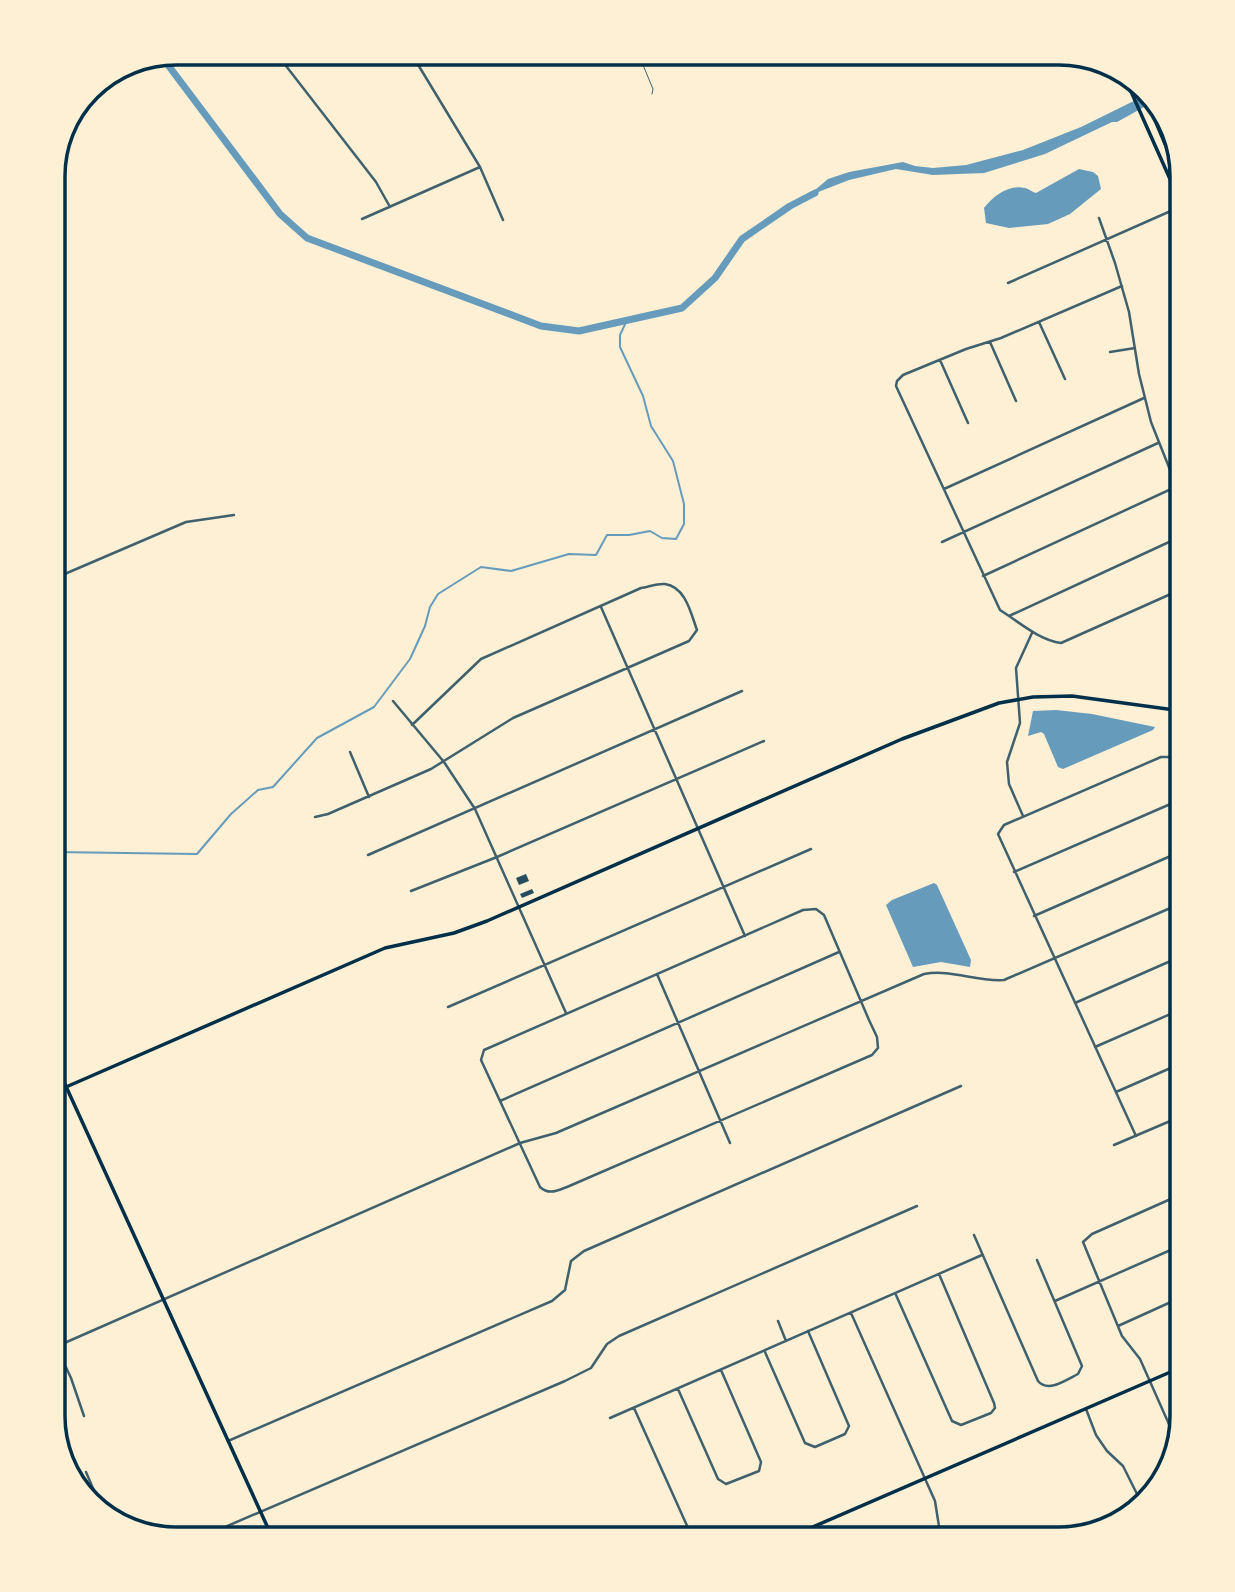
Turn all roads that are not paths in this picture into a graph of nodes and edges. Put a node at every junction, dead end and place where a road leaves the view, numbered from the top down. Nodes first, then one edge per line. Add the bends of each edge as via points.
1 (286, 65) edge
2 (419, 65) edge
3 (643, 65) edge
4 (1132, 91) edge
5 (652, 94) dead end
6 (1156, 121) edge
7 (1164, 140) edge
8 (1167, 152) edge
9 (1160, 155) junction
10 (480, 167) junction
11 (1170, 178) edge
12 (390, 207) junction
13 (1170, 211) edge
14 (1099, 218) dead end
15 (362, 219) dead end
16 (503, 220) dead end
17 (1107, 239) junction
18 (1008, 283) dead end
19 (1122, 286) junction
20 (1039, 322) junction
21 (990, 342) junction
22 (1135, 348) junction
23 (1110, 352) dead end
24 (940, 360) junction
25 (1065, 379) dead end
26 (1144, 398) junction
27 (1016, 401) dead end
28 (968, 423) dead end
29 (1158, 443) junction
30 (1170, 471) edge
31 (944, 489) junction
32 (1170, 490) edge
33 (234, 515) dead end
34 (963, 533) junction
35 (942, 542) dead end
36 (1170, 542) edge
37 (65, 574) edge
38 (983, 576) junction
39 (1170, 595) edge
40 (601, 607) junction
41 (1009, 616) junction
42 (1033, 632) junction
43 (628, 669) junction
44 (742, 691) dead end
45 (1019, 699) junction
46 (393, 701) dead end
47 (1170, 709) edge
48 (412, 725) junction
49 (654, 731) junction
50 (764, 741) dead end
51 (350, 752) dead end
52 (1170, 759) edge
53 (444, 762) junction
54 (676, 779) junction
55 (369, 797) junction
56 (1170, 804) edge
57 (475, 809) junction
58 (1023, 816) junction
59 (315, 817) dead end
60 (698, 829) junction
61 (811, 849) dead end
62 (368, 855) dead end
63 (1170, 856) edge
64 (497, 857) junction
65 (1014, 872) junction
66 (723, 887) junction
67 (411, 891) dead end
68 (518, 907) junction
69 (1170, 908) edge
70 (1034, 916) junction
71 (745, 936) junction
72 (839, 952) junction
73 (1054, 959) junction
74 (1170, 961) edge
75 (544, 965) junction
76 (657, 974) junction
77 (861, 1001) junction
78 (1075, 1003) junction
79 (448, 1007) dead end
80 (566, 1013) junction
81 (1170, 1014) edge
82 (678, 1023) junction
83 (1095, 1047) junction
84 (1170, 1068) edge
85 (699, 1072) junction
86 (961, 1086) dead end
87 (66, 1087) joint
88 (1116, 1092) junction
89 (500, 1101) junction
90 (720, 1120) junction
91 (1170, 1121) edge
92 (1136, 1136) junction
93 (520, 1143) junction
94 (730, 1143) dead end
95 (1114, 1145) dead end
96 (1170, 1199) edge
97 (917, 1206) dead end
98 (974, 1235) dead end
99 (1170, 1250) edge
100 (982, 1255) junction
101 (1037, 1260) dead end
102 (939, 1274) junction
103 (1099, 1282) junction
104 (895, 1293) junction
105 (162, 1299) junction
106 (1055, 1301) junction
107 (1170, 1302) edge
108 (851, 1312) junction
109 (778, 1321) dead end
110 (1118, 1326) junction
111 (808, 1331) junction
112 (786, 1341) junction
113 (65, 1342) edge
114 (765, 1350) junction
115 (65, 1367) edge
116 (721, 1370) junction
117 (1170, 1372) edge
118 (1150, 1381) junction
119 (678, 1388) junction
120 (634, 1408) junction
121 (1086, 1409) junction
122 (84, 1416) dead end
123 (610, 1418) dead end
124 (1169, 1425) edge
125 (228, 1441) junction
126 (86, 1472) dead end
127 (925, 1479) junction
128 (95, 1492) edge
129 (1138, 1495) edge
130 (261, 1512) junction
131 (226, 1527) edge
132 (268, 1527) edge
133 (688, 1527) edge
134 (813, 1527) edge
135 (940, 1527) edge

1 - 12 street
2 - 10 street
3 - 5 lane
4 - 9 main road
6 - 7 main road
8 - 9 main road
9 - 11 main road
10 - 12 street
10 - 16 street
12 - 15 street
13 - 17 street
14 - 17 street
17 - 18 street
17 - 19 street
19 - 20 street
19 - 22 street
20 - 21 street
20 - 25 street
21 - 24 street
21 - 27 street
22 - 23 street
22 - 26 street
24 - 28 street
24 - 31 street via 902,375 897,389
26 - 29 street
26 - 31 street
29 - 30 street
29 - 34 street
31 - 34 street
32 - 38 street
33 - 37 street via 186,522
34 - 35 street
34 - 38 street
36 - 41 street
38 - 41 street via 996,605
39 - 42 street via 1067,642
40 - 43 street
40 - 43 street via 641,588 665,584 679,591 686,603 696,631 690,641
40 - 48 street via 481,659
41 - 42 street
42 - 45 street via 1016,668
43 - 49 street
43 - 53 street via 513,718
44 - 49 street
45 - 47 main road via 1072,696
45 - 58 street via 1020,723 1007,770
45 - 60 main road via 902,738
46 - 48 street
48 - 53 street
49 - 54 street
49 - 57 street
50 - 54 street
51 - 55 street
52 - 58 street via 1166,756
53 - 55 street
53 - 57 street
54 - 60 street
54 - 64 street
55 - 59 street
56 - 65 street
57 - 62 street
57 - 64 street
58 - 65 street via 999,830
60 - 66 street
60 - 68 main road
61 - 66 street
63 - 70 street
64 - 67 street
64 - 68 street
65 - 70 street
66 - 71 street
66 - 75 street
68 - 75 street
68 - 87 main road via 454,933 385,948
69 - 73 street
70 - 73 street
71 - 72 street via 803,910 816,909 824,915
71 - 76 street
72 - 77 street
72 - 82 street
73 - 77 street via 1004,980 924,974
73 - 78 street
74 - 78 street
75 - 79 street
75 - 80 street
76 - 80 street
76 - 82 street
77 - 85 street
77 - 90 street via 877,1037 872,1055
78 - 83 street
80 - 89 street via 481,1053
81 - 83 street
82 - 85 street
82 - 89 street
83 - 88 street
84 - 88 street
85 - 90 street
85 - 93 street via 556,1133
86 - 125 street via 584,1251 571,1261 565,1290 552,1301
87 - 105 main road
88 - 92 street
89 - 93 street
90 - 93 street via 553,1192 544,1191
90 - 94 street
91 - 92 street
92 - 95 street
93 - 105 street
96 - 103 street via 1084,1239
97 - 130 street via 619,1336 607,1344 591,1368 565,1381
98 - 100 street
99 - 103 street
100 - 102 street
100 - 106 street via 1038,1381 1045,1387 1078,1374 1082,1366
101 - 106 street
102 - 104 street
102 - 104 street via 994,1403 992,1412 976,1419 959,1425 952,1421
103 - 106 street
103 - 110 street
104 - 108 street
105 - 113 street
105 - 125 main road
107 - 110 street
108 - 111 street
108 - 127 street
109 - 112 street
110 - 118 street
111 - 112 street
111 - 114 street via 849,1426 832,1440 815,1447 805,1443
112 - 114 street
114 - 116 street
115 - 122 street
116 - 119 street
116 - 119 street via 761,1462 759,1471 744,1478 726,1484 718,1479
117 - 118 main road
118 - 121 main road
118 - 124 street
119 - 120 street
120 - 123 street
120 - 133 street
121 - 127 main road
121 - 129 street via 1096,1434 1124,1466
125 - 130 main road
126 - 128 street
127 - 134 main road
127 - 135 street
130 - 131 street
130 - 132 main road

